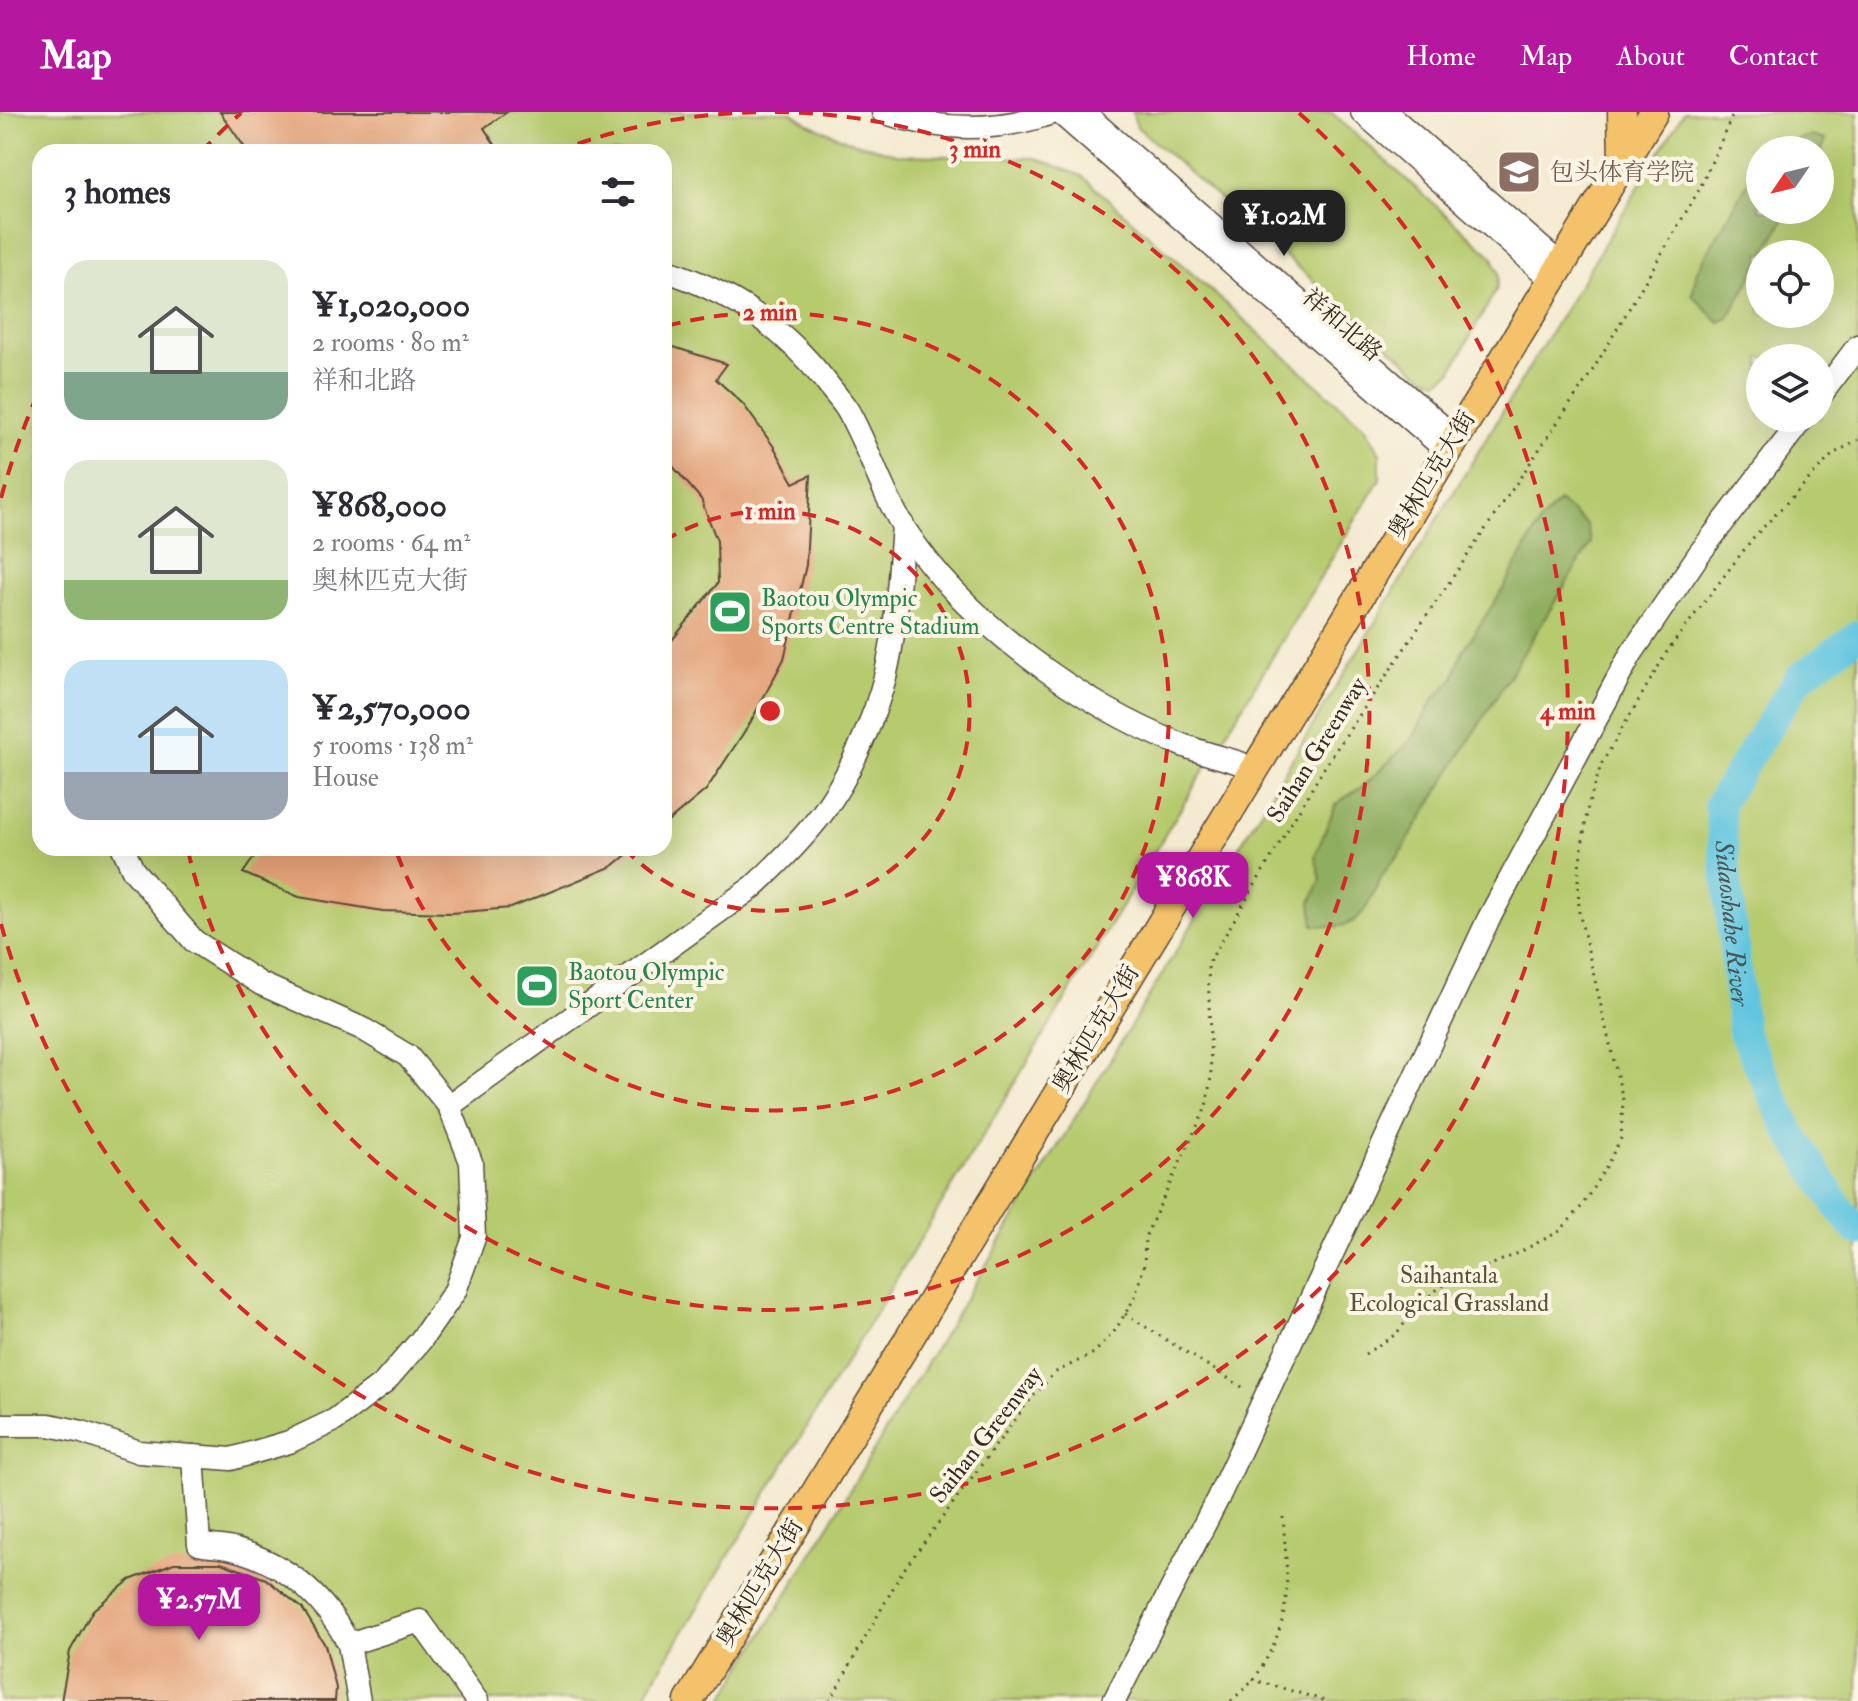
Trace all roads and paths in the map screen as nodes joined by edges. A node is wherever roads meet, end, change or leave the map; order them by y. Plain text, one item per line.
1 (883, 112) edge
2 (1057, 112) edge
3 (1083, 112) edge
4 (1362, 112) edge
5 (1386, 112) edge
6 (1734, 112) edge
7 (1635, 119) edge
8 (1550, 266) junction
9 (672, 273) edge
10 (1858, 346) edge
11 (1834, 378) edge
12 (1792, 432) edge
13 (1445, 439) junction
14 (1858, 440) edge
15 (903, 525) junction
16 (1240, 763) junction
17 (127, 856) edge
18 (449, 1106) junction
19 (1125, 1314) junction
20 (1365, 1354) dead end
21 (1265, 1401) junction
22 (0, 1425) edge
23 (193, 1456) junction
24 (1283, 1517) dead end
25 (349, 1644) junction
26 (1254, 1680) junction
27 (359, 1701) edge
28 (477, 1701) edge
29 (673, 1701) edge
30 (689, 1701) edge
31 (830, 1701) edge
32 (1114, 1701) edge
33 (1231, 1701) edge
34 (1327, 1701) edge

1 - 2 street
2 - 13 street, 祥和北路
3 - 13 street, 祥和北路
4 - 8 street
5 - 8 street
6 - 19 path, Saihan Greenway
7 - 8 main road, 奥林匹克大街
7 - 8 main road, 奥林匹克大街
8 - 13 main road, 奥林匹克大街
9 - 15 street
10 - 11 street
12 - 21 street
13 - 16 main road, 奥林匹克大街
13 - 30 main road, 奥林匹克大街
14 - 20 path
15 - 16 street
15 - 18 street
16 - 29 main road, 奥林匹克大街
17 - 18 street
18 - 23 street
19 - 21 path
19 - 31 path, Saihan Greenway
21 - 32 street
22 - 23 street
23 - 25 street
24 - 26 path
25 - 27 street
25 - 28 street
26 - 33 path
26 - 34 path

